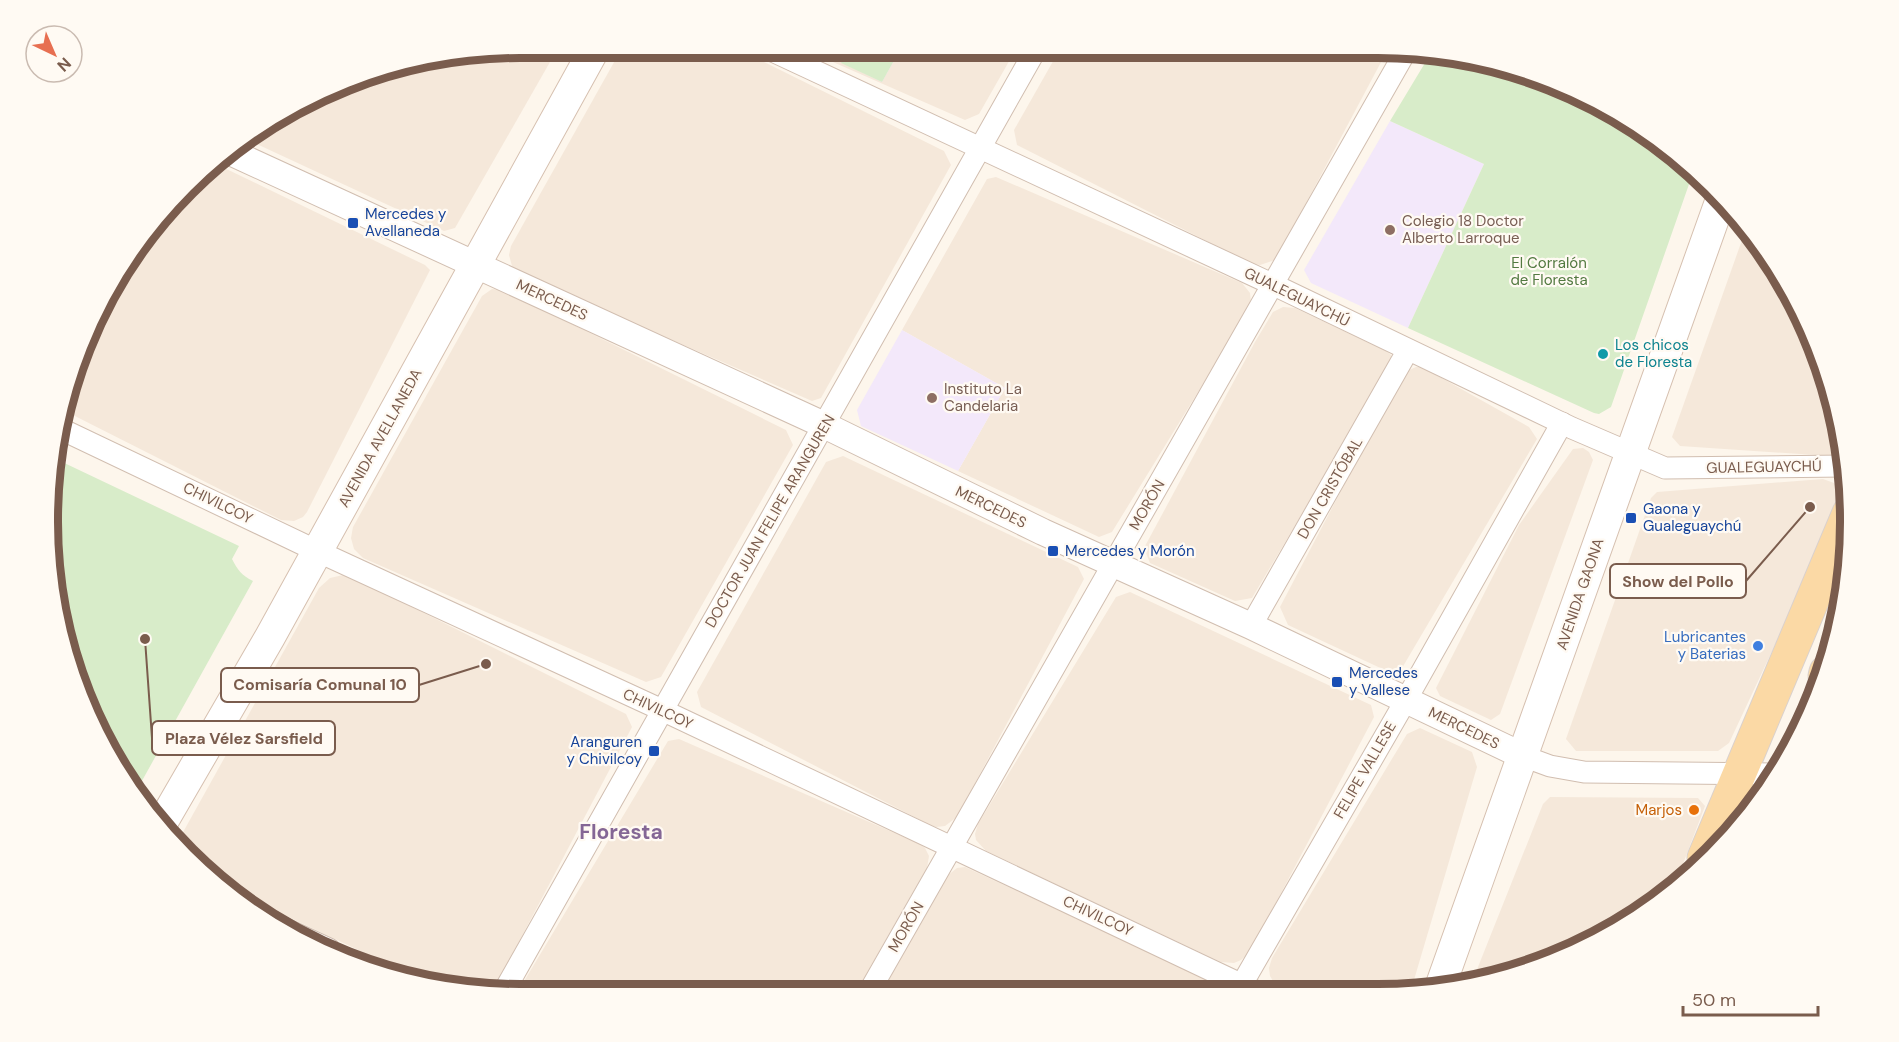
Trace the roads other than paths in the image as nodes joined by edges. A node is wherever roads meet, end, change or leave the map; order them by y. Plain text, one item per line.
1 (590, 58) edge
2 (787, 58) edge
3 (1031, 58) edge
4 (1401, 59) edge
5 (979, 148) junction
6 (237, 155) edge
7 (1718, 208) edge
8 (475, 265) junction
9 (1274, 285) junction
10 (1408, 350) junction
11 (1562, 423) junction
12 (824, 425) junction
13 (67, 432) edge
14 (1630, 454) junction
15 (1838, 466) edge
16 (1840, 535) edge
17 (317, 551) junction
18 (1113, 564) junction
19 (1251, 626) junction
20 (1406, 700) junction
21 (662, 710) junction
22 (1523, 756) junction
23 (1741, 774) junction
24 (1765, 774) edge
25 (166, 817) edge
26 (1711, 841) edge
27 (952, 848) junction
28 (1443, 979) edge
29 (508, 984) edge
30 (874, 984) edge
31 (1235, 984) edge
32 (1248, 984) edge

1 - 8 main road, AVENIDA AVELLANEDA
2 - 5 street, GUALEGUAYCHÚ
3 - 5 street, DOCTOR JUAN FELIPE ARANGUREN
4 - 9 street, MORÓN
5 - 9 street, GUALEGUAYCHÚ
5 - 12 street, DOCTOR JUAN FELIPE ARANGUREN
6 - 8 street, MERCEDES
7 - 14 main road, AVENIDA GAONA
8 - 12 street, MERCEDES
8 - 17 main road, AVENIDA AVELLANEDA
9 - 10 street, GUALEGUAYCHÚ
9 - 18 street, MORÓN
10 - 11 street, GUALEGUAYCHÚ
10 - 19 street, DON CRISTÓBAL
11 - 14 street, GUALEGUAYCHÚ
11 - 20 street, FELIPE VALLESE
12 - 18 street, MERCEDES
12 - 21 street, DOCTOR JUAN FELIPE ARANGUREN
13 - 17 street, CHIVILCOY
14 - 15 street, GUALEGUAYCHÚ
14 - 22 main road, AVENIDA GAONA
16 - 23 main road
17 - 21 street, CHIVILCOY
17 - 25 main road, AVENIDA AVELLANEDA
18 - 19 street, MERCEDES
18 - 27 street, MORÓN
19 - 20 street, MERCEDES
20 - 22 street, MERCEDES
20 - 32 street, FELIPE VALLESE
21 - 27 street, CHIVILCOY
21 - 29 street, DOCTOR JUAN FELIPE ARANGUREN
22 - 23 street, MERCEDES
22 - 28 main road, AVENIDA GAONA
23 - 24 street, MERCEDES
23 - 26 main road
27 - 30 street, MORÓN
27 - 31 street, CHIVILCOY

